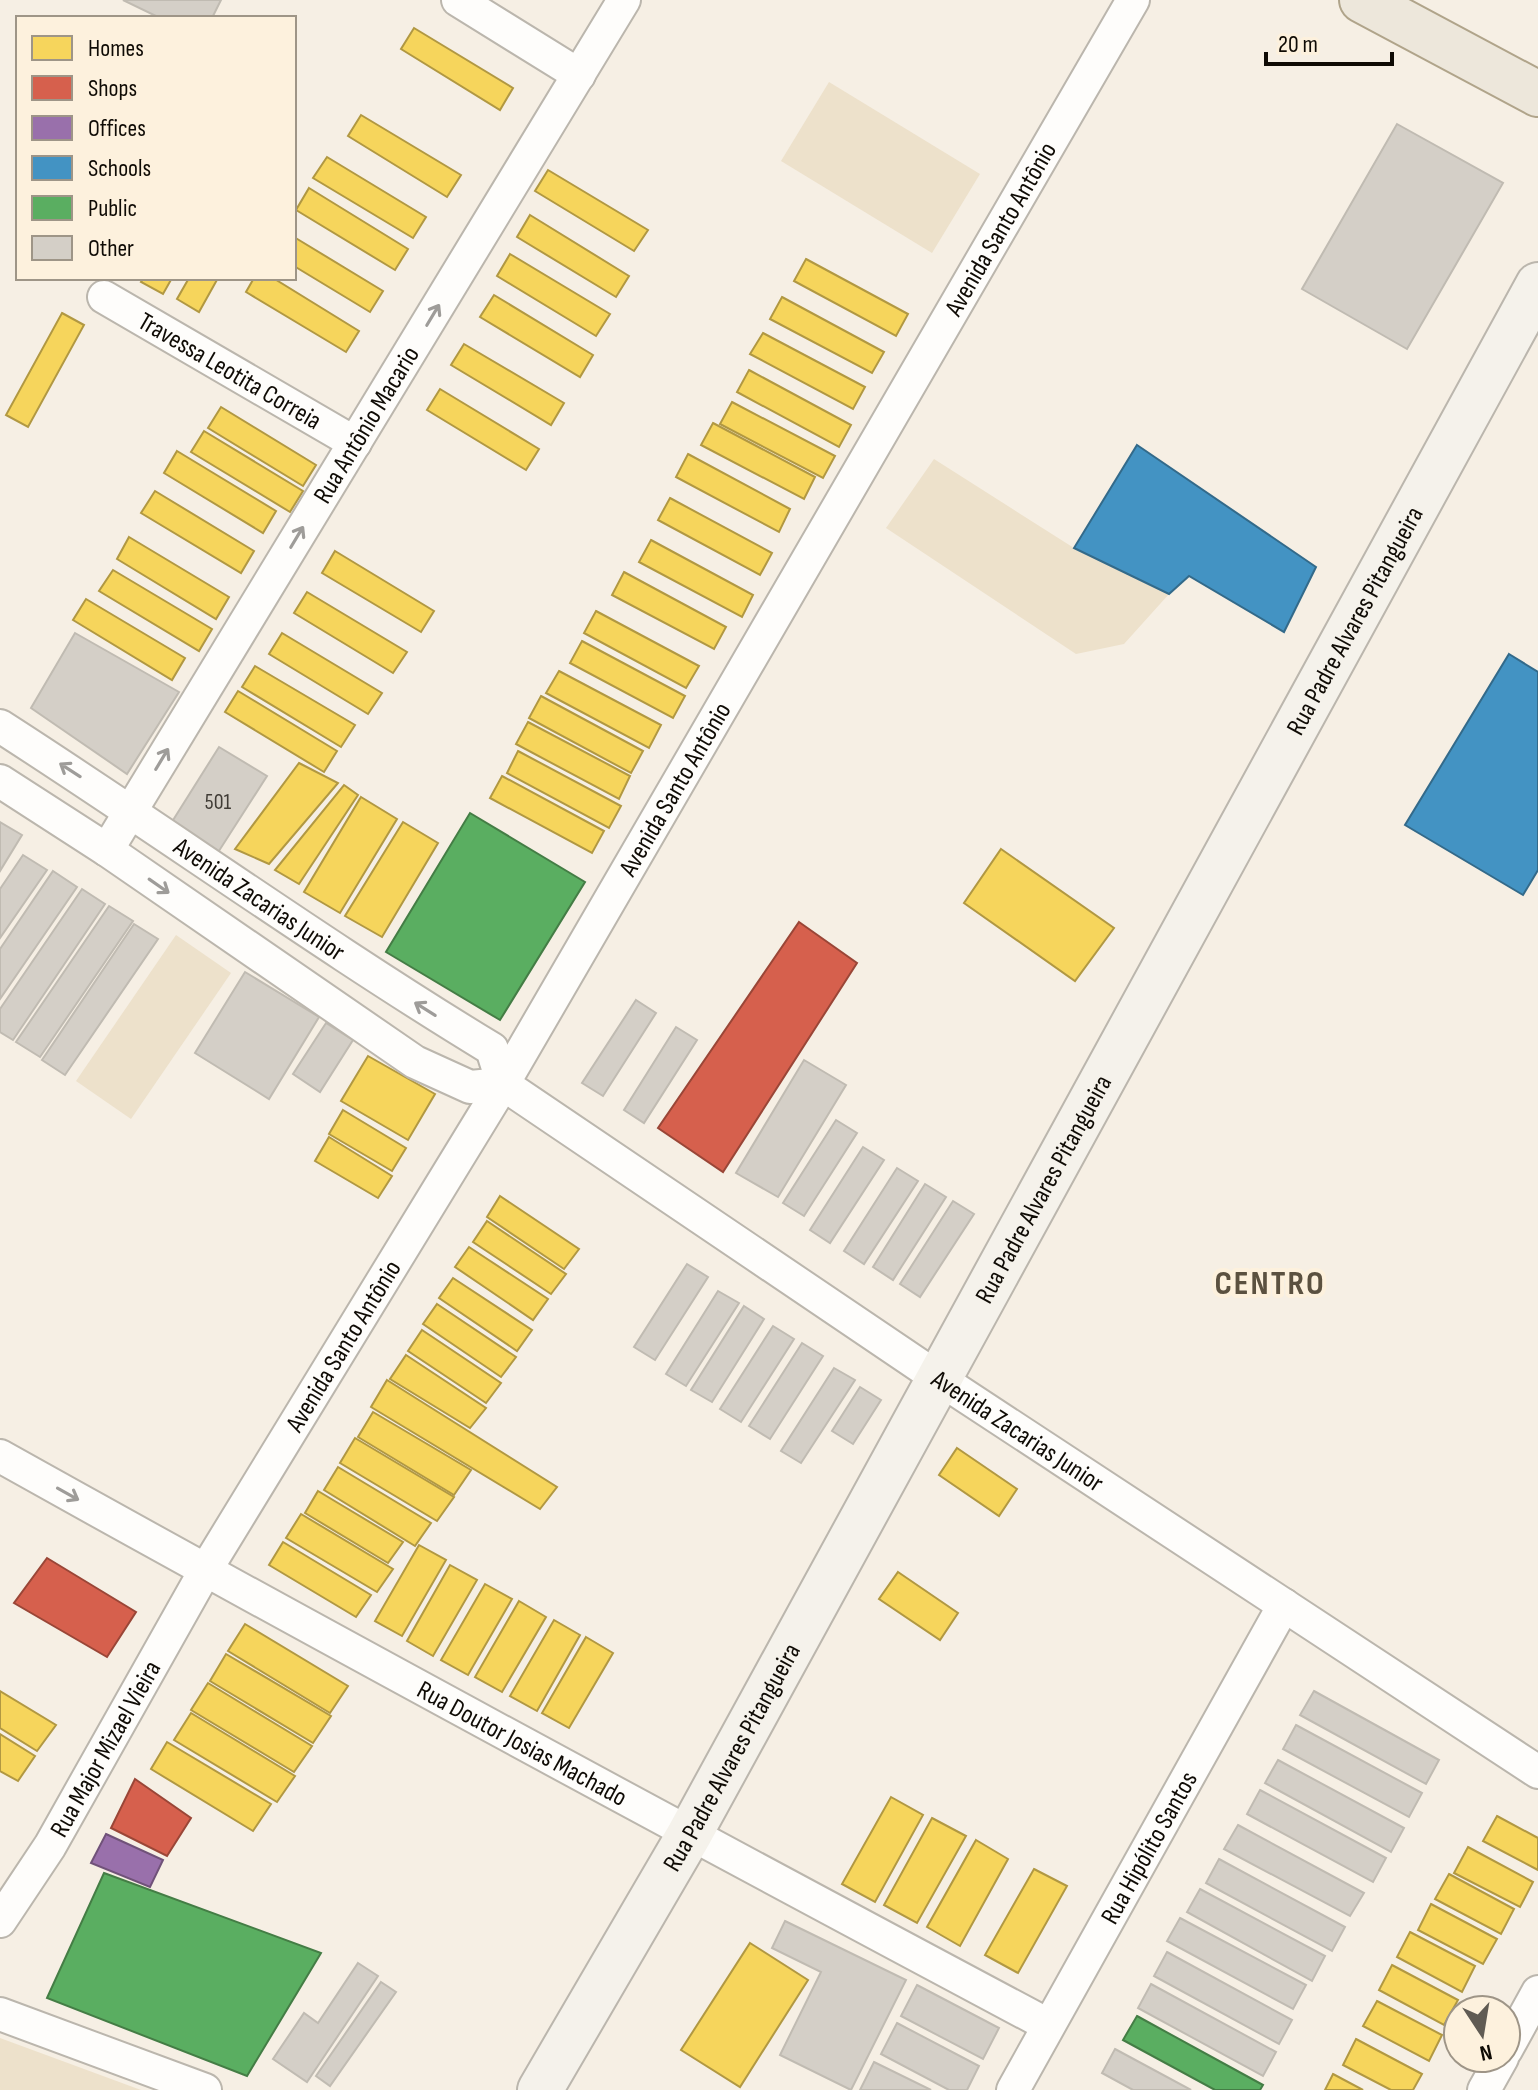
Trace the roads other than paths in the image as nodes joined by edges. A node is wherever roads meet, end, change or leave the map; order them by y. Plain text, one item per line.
1 (458, 0) edge
2 (624, 0) edge
3 (1133, 0) edge
4 (1362, 0) edge
5 (579, 75) junction
6 (1538, 94) edge
7 (1538, 285) edge
8 (104, 297) dead end
9 (355, 443) junction
10 (0, 726) edge
11 (0, 781) edge
12 (131, 810) junction
13 (107, 850) junction
14 (503, 1084) junction
15 (938, 1378) junction
16 (0, 1456) edge
17 (205, 1571) junction
18 (1284, 1605) junction
19 (1538, 1772) edge
20 (689, 1835) junction
21 (0, 1921) edge
22 (1538, 1992) edge
23 (0, 2014) edge
24 (1522, 2021) edge
25 (1048, 2025) junction
26 (205, 2090) edge
27 (540, 2090) edge
28 (1013, 2090) edge

1 - 5 street
2 - 5 street, Rua Antônio Macario
3 - 14 street, Avenida Santo Antônio
4 - 6 main road
9 -> 5 street, Rua Antônio Macario
7 - 15 street, Rua Padre Alvares Pitangueira
8 - 9 street, Travessa Leotita Correia
12 -> 9 street, Rua Antônio Macario
12 -> 10 street, Avenida Zacarias Junior
11 - 13 street, Avenida Zacarias Junior
12 - 13 street, Rua Antônio Macario
14 -> 12 street, Avenida Zacarias Junior
13 -> 14 street, Avenida Zacarias Junior
14 - 15 street, Avenida Zacarias Junior
14 - 17 street, Avenida Santo Antônio
15 - 18 street, Avenida Zacarias Junior
15 - 20 street, Rua Padre Alvares Pitangueira
16 -> 17 street, Rua Doutor Josias Machado
17 - 20 street, Rua Doutor Josias Machado
17 - 21 street, Rua Major Mizael Vieira
18 - 19 street, Avenida Zacarias Junior
18 - 25 street, Rua Hipólito Santos
20 - 25 street, Rua Doutor Josias Machado
20 - 27 street, Rua Padre Alvares Pitangueira
22 - 24 street
23 - 26 street
25 - 28 street, Rua Hipólito Santos

